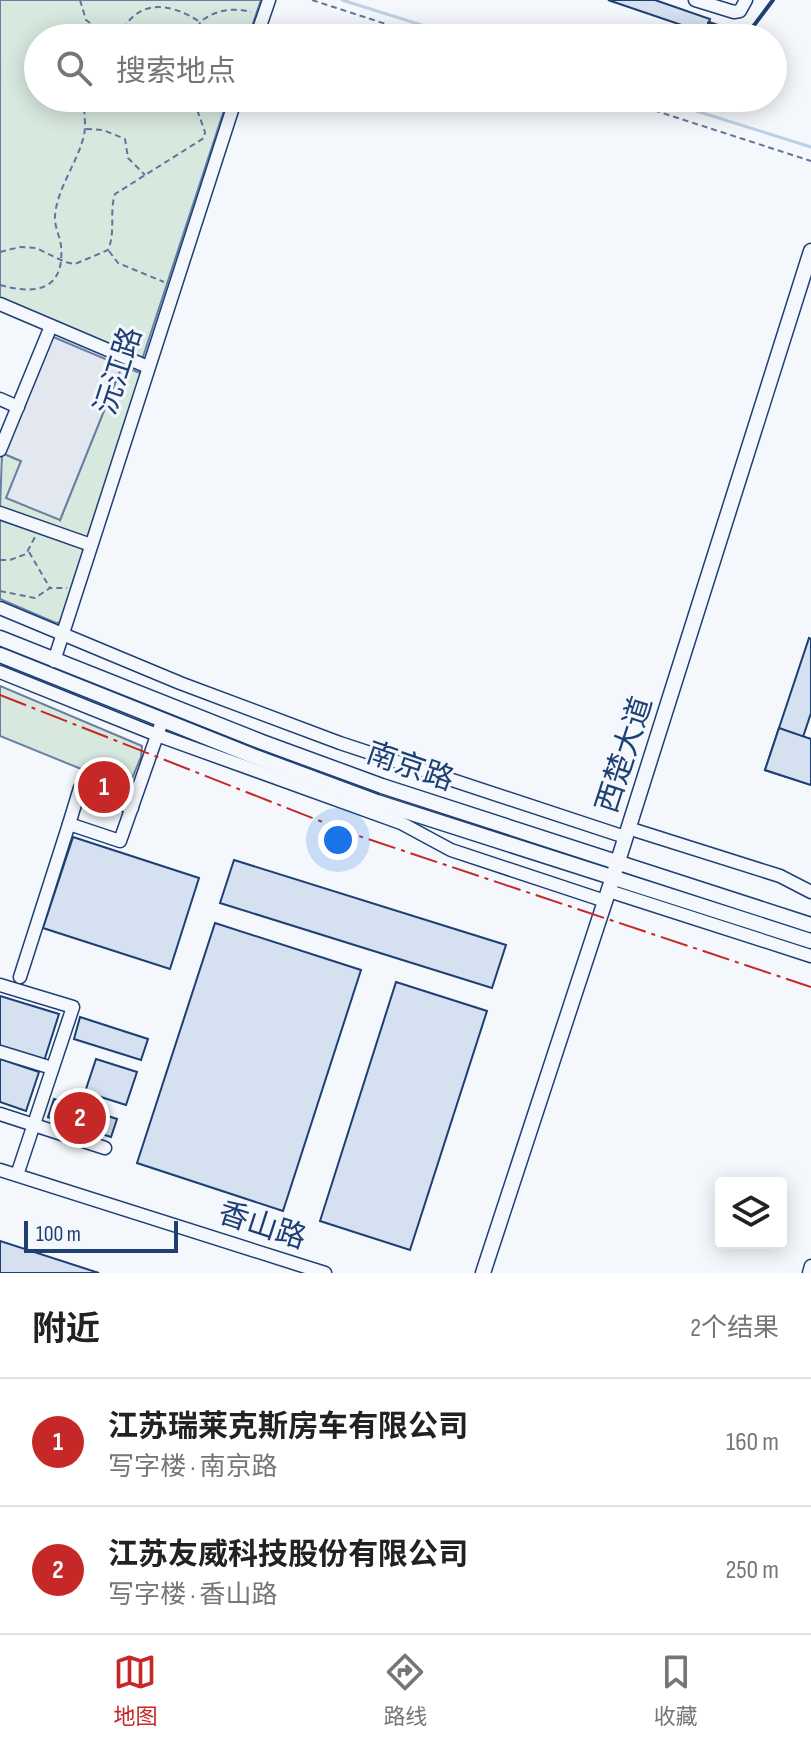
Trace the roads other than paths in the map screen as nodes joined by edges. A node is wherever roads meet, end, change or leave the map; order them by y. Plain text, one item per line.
1 (269, 0) edge
2 (695, 0) edge
3 (746, 0) edge
4 (716, 4) edge
5 (260, 24) edge
6 (231, 112) edge
7 (811, 251) edge
8 (0, 304) edge
9 (51, 326) junction
10 (148, 367) junction
11 (0, 399) edge
12 (18, 407) junction
13 (0, 450) edge
14 (0, 513) edge
15 (91, 545) junction
16 (0, 608) edge
17 (62, 635) junction
18 (0, 638) edge
19 (0, 655) edge
20 (54, 661) junction
21 (137, 666) junction
22 (0, 672) edge
23 (129, 690) junction
24 (160, 728) junction
25 (132, 808) junction
26 (69, 824) junction
27 (627, 833) junction
28 (611, 883) junction
29 (811, 892) edge
30 (811, 925) edge
31 (811, 941) edge
32 (811, 956) edge
33 (20, 977) dead end
34 (0, 985) edge
35 (0, 1052) edge
36 (52, 1068) junction
37 (0, 1114) edge
38 (34, 1125) junction
39 (105, 1148) dead end
40 (0, 1170) edge
41 (17, 1175) junction
42 (811, 1266) edge
43 (325, 1273) edge
44 (483, 1273) edge
45 (809, 1273) edge

1 - 5 street
2 - 4 street
3 - 4 street
6 - 10 street, 沅江路
7 - 27 main road, 西楚大道
8 - 9 street
9 - 10 street
9 - 12 street
10 - 15 street, 沅江路
11 - 12 street
12 - 13 street
14 - 15 street
15 - 17 street, 沅江路
16 - 17 street
17 - 20 street, 沅江路
17 - 21 street
18 - 20 main road, 南京路
19 - 24 main road, 南京路
20 - 23 main road, 南京路
21 - 23 street
21 - 27 street
22 - 24 street
23 - 28 main road, 南京路
24 - 25 street
24 - 28 main road, 南京路
24 - 28 street
25 - 26 street
25 - 26 street
26 - 33 street
27 - 28 main road, 西楚大道
27 - 29 street
28 - 30 main road, 南京路
28 - 31 main road, 南京路
28 - 32 street
28 - 44 main road, 西楚大道
34 - 36 street
35 - 36 street
36 - 38 street
37 - 38 street
38 - 39 street
38 - 41 street
40 - 41 street, 香山路
41 - 43 street, 香山路
42 - 45 street

